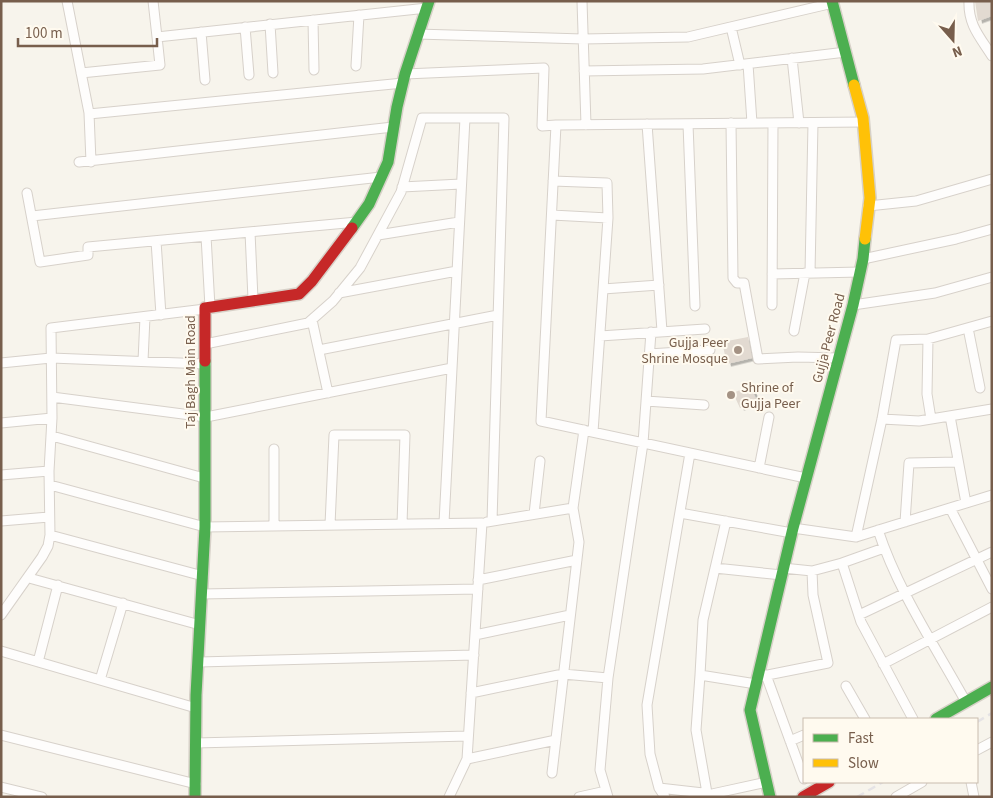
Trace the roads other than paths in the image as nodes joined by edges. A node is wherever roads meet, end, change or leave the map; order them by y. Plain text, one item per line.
1 (67, 1) edge
2 (153, 1) edge
3 (582, 1) edge
4 (969, 1) edge
5 (832, 2) edge
6 (428, 4) edge
7 (359, 15) junction
8 (313, 20) junction
9 (270, 24) junction
10 (245, 27) junction
11 (731, 27) junction
12 (201, 32) junction
13 (417, 34) junction
14 (157, 36) junction
15 (583, 39) junction
16 (846, 52) junction
17 (992, 56) edge
18 (792, 58) junction
19 (744, 64) junction
20 (356, 66) dead end
21 (314, 70) dead end
22 (584, 71) junction
23 (81, 73) junction
24 (273, 73) dead end
25 (249, 75) dead end
26 (404, 78) junction
27 (205, 80) dead end
28 (89, 114) junction
29 (464, 118) junction
30 (864, 122) junction
31 (752, 123) junction
32 (773, 123) junction
33 (799, 123) junction
34 (813, 123) junction
35 (647, 124) junction
36 (688, 124) junction
37 (731, 124) junction
38 (556, 125) junction
39 (586, 125) junction
40 (393, 127) junction
41 (79, 162) dead end
42 (91, 162) junction
43 (381, 177) junction
44 (992, 179) edge
45 (553, 181) junction
46 (461, 184) junction
47 (402, 187) junction
48 (26, 193) dead end
49 (868, 206) junction
50 (552, 215) junction
51 (32, 216) junction
52 (608, 218) junction
53 (357, 222) junction
54 (459, 222) junction
55 (992, 229) edge
56 (250, 232) junction
57 (378, 235) junction
58 (206, 236) junction
59 (156, 240) junction
60 (863, 259) junction
61 (457, 271) junction
62 (860, 272) junction
63 (808, 273) junction
64 (772, 274) junction
65 (992, 277) edge
66 (659, 285) junction
67 (603, 289) junction
68 (339, 293) junction
69 (254, 300) junction
70 (772, 305) dead end
71 (853, 305) junction
72 (695, 306) dead end
73 (208, 308) junction
74 (161, 314) junction
75 (498, 315) junction
76 (145, 317) junction
77 (312, 320) junction
78 (992, 321) edge
79 (454, 324) junction
80 (705, 328) dead end
81 (968, 328) junction
82 (662, 331) junction
83 (794, 331) dead end
84 (651, 332) junction
85 (600, 336) junction
86 (928, 340) junction
87 (205, 344) junction
88 (319, 350) junction
89 (710, 350) dead end
90 (649, 354) junction
91 (51, 358) junction
92 (839, 358) junction
93 (143, 361) junction
94 (1, 363) edge
95 (206, 364) junction
96 (452, 368) junction
97 (980, 388) dead end
98 (328, 393) junction
99 (52, 397) junction
100 (646, 401) junction
101 (704, 405) dead end
102 (992, 409) edge
103 (950, 416) junction
104 (206, 417) junction
105 (768, 417) dead end
106 (52, 418) junction
107 (882, 419) junction
108 (931, 419) junction
109 (1, 423) edge
110 (588, 431) junction
111 (52, 436) junction
112 (643, 443) junction
113 (274, 449) dead end
114 (690, 453) junction
115 (540, 461) dead end
116 (958, 462) junction
117 (759, 468) junction
118 (49, 472) junction
119 (1, 475) edge
120 (204, 478) junction
121 (806, 478) junction
122 (50, 485) junction
123 (992, 496) edge
124 (966, 503) junction
125 (573, 508) junction
126 (950, 508) junction
127 (680, 513) junction
128 (534, 514) junction
129 (49, 517) junction
130 (1, 521) edge
131 (492, 521) junction
132 (726, 521) junction
133 (905, 522) junction
134 (444, 523) junction
135 (482, 523) junction
136 (402, 524) junction
137 (274, 525) junction
138 (330, 525) junction
139 (205, 527) junction
140 (792, 530) junction
141 (878, 530) junction
142 (50, 535) junction
143 (856, 537) junction
144 (884, 548) junction
145 (992, 552) edge
146 (577, 560) junction
147 (977, 560) junction
148 (842, 563) junction
149 (715, 568) junction
150 (783, 572) junction
151 (812, 572) junction
152 (203, 576) junction
153 (29, 578) junction
154 (478, 584) junction
155 (58, 585) junction
156 (992, 589) edge
157 (201, 594) junction
158 (905, 594) junction
159 (123, 604) junction
160 (992, 607) edge
161 (1, 615) edge
162 (570, 615) junction
163 (859, 615) junction
164 (200, 625) junction
165 (475, 635) junction
166 (931, 639) junction
167 (1, 651) edge
168 (474, 656) junction
169 (38, 662) junction
170 (199, 662) junction
171 (883, 664) junction
172 (564, 674) junction
173 (700, 675) junction
174 (608, 678) junction
175 (760, 679) junction
176 (100, 680) junction
177 (846, 686) dead end
178 (992, 687) edge
179 (471, 694) junction
180 (966, 702) junction
181 (196, 708) junction
182 (864, 718) edge
183 (913, 718) edge
184 (938, 718) edge
185 (1, 735) edge
186 (803, 735) edge
187 (468, 736) junction
188 (556, 740) junction
189 (790, 741) junction
190 (196, 742) junction
191 (992, 742) edge
192 (978, 749) edge
193 (467, 759) junction
194 (552, 773) dead end
195 (767, 782) junction
196 (803, 782) edge
197 (825, 783) edge
198 (920, 783) edge
199 (971, 783) edge
200 (196, 784) junction
201 (1, 787) edge
202 (659, 788) junction
203 (805, 788) edge
204 (607, 794) edge
205 (707, 794) junction
206 (42, 797) edge
207 (195, 797) edge
208 (449, 797) edge
209 (579, 797) edge
210 (665, 797) edge
211 (770, 797) edge
212 (896, 797) edge
213 (974, 797) edge

1 - 23 street
2 - 14 street
3 - 15 street
4 - 17 street
5 - 11 street
5 - 16 street, Gujja Peer Road
6 - 7 street
6 - 13 street, Taj Bagh Main Road
7 - 8 street
7 - 20 street
8 - 9 street
8 - 21 street
9 - 10 street
9 - 24 street
10 - 12 street
10 - 25 street
11 - 15 street
11 - 19 street
12 - 14 street
12 - 27 street
13 - 15 street
13 - 26 street, Taj Bagh Main Road
14 - 23 street
15 - 22 street
16 - 18 street
16 - 30 street, Gujja Peer Road
18 - 19 street
18 - 33 street
19 - 22 street
19 - 31 street
22 - 39 street
23 - 28 street
26 - 28 street
26 - 38 street
26 - 40 street, Taj Bagh Main Road
28 - 42 street
29 - 46 street
29 - 47 street
29 - 75 street
30 - 34 street
30 - 49 street, Gujja Peer Road
31 - 32 street
31 - 37 street
32 - 33 street
32 - 64 street
33 - 34 street
34 - 63 street
35 - 36 street
35 - 39 street
35 - 66 street
36 - 37 street
36 - 72 street
37 - 92 street
38 - 39 street
38 - 45 street
40 - 42 street
40 - 43 street, Taj Bagh Main Road
41 - 42 street
43 - 51 street
43 - 53 street, Taj Bagh Main Road
44 - 49 street
45 - 50 street
45 - 52 street
46 - 47 street
46 - 54 street
47 - 57 street
48 - 51 street
49 - 60 street, Gujja Peer Road
50 - 52 street
50 - 110 street
51 - 59 street
52 - 67 street
53 - 56 street
53 - 69 street, Taj Bagh Main Road
54 - 57 street
54 - 61 street
55 - 60 street
56 - 58 street
56 - 69 street
57 - 68 street
58 - 59 street
58 - 73 street
59 - 74 street
60 - 62 street, Gujja Peer Road
61 - 68 street
61 - 79 street
62 - 63 street
62 - 71 street, Gujja Peer Road
63 - 64 street
63 - 83 street
64 - 70 street
65 - 71 street
66 - 67 street
66 - 82 street
67 - 85 street
68 - 77 street
69 - 73 street, Taj Bagh Main Road
71 - 92 street, Gujja Peer Road
73 - 74 street
73 - 87 street, Taj Bagh Main Road
74 - 76 street
75 - 79 street
75 - 131 street
76 - 91 street
76 - 93 street
77 - 87 street
77 - 88 street
78 - 81 street
79 - 88 street
79 - 96 street
80 - 82 street
81 - 86 street
81 - 97 street
82 - 84 street
84 - 85 street
84 - 90 street
85 - 110 street
86 - 107 street
86 - 108 street
87 - 95 street, Taj Bagh Main Road
88 - 98 street
89 - 90 street
90 - 100 street
91 - 93 street
91 - 94 street
91 - 99 street
92 - 121 street, Gujja Peer Road
93 - 95 street
95 - 104 street, Taj Bagh Main Road
96 - 98 street
96 - 134 street
98 - 104 street
99 - 104 street
99 - 106 street
100 - 101 street
100 - 112 street
102 - 103 street
103 - 108 street
103 - 116 street
104 - 120 street, Taj Bagh Main Road
105 - 117 street
106 - 109 street
106 - 111 street
107 - 108 street
107 - 143 street
110 - 112 street
110 - 125 street
111 - 118 street
111 - 120 street
112 - 114 street
112 - 174 street
113 - 137 street
114 - 117 street
114 - 127 street
115 - 128 street
116 - 124 street
116 - 133 street
117 - 121 street
118 - 119 street
118 - 122 street
120 - 139 street, Taj Bagh Main Road
121 - 140 street, Gujja Peer Road
122 - 129 street
122 - 139 street
123 - 124 street
124 - 126 street
125 - 128 street
125 - 146 street
126 - 133 street
126 - 147 street
127 - 132 street
127 - 202 street
128 - 131 street
129 - 130 street
129 - 142 street
131 - 135 street
132 - 140 street
132 - 149 street
133 - 141 street
134 - 135 street
134 - 136 street
135 - 154 street
136 - 138 street
136 - 138 street
137 - 138 street
137 - 139 street
139 - 152 street, Taj Bagh Main Road
140 - 143 street
140 - 150 street, Gujja Peer Road
141 - 143 street
141 - 144 street
142 - 152 street
142 - 153 street
144 - 148 street
144 - 158 street
145 - 147 street
146 - 154 street
146 - 162 street
147 - 156 street
147 - 158 street
148 - 151 street
148 - 163 street
149 - 150 street
149 - 173 street
150 - 151 street
150 - 175 street, Gujja Peer Road
151 - 175 street
152 - 157 street, Taj Bagh Main Road
153 - 155 street
153 - 161 street
154 - 157 street
154 - 165 street
155 - 159 street
155 - 169 street
157 - 164 street, Taj Bagh Main Road
158 - 163 street
158 - 166 street
159 - 164 street
159 - 176 street
160 - 166 street
162 - 165 street
162 - 172 street
163 - 171 street
164 - 170 street, Taj Bagh Main Road
165 - 168 street
166 - 171 street
166 - 180 street
167 - 169 street
168 - 170 street
168 - 179 street
169 - 176 street
170 - 181 street, Taj Bagh Main Road
171 - 183 street
172 - 174 street
172 - 179 street
172 - 188 street
173 - 175 street
173 - 205 street
174 - 204 street
175 - 189 street
175 - 195 street, Gujja Peer Road
176 - 181 street
177 - 182 street
178 - 180 street
179 - 187 street
180 - 184 street
181 - 190 street, Taj Bagh Main Road
185 - 200 street
186 - 189 street
187 - 190 street
187 - 193 street
188 - 193 street
188 - 194 street
189 - 196 street
190 - 200 street, Taj Bagh Main Road
191 - 192 street
193 - 208 street
195 - 205 street
195 - 211 street, Gujja Peer Road
197 - 203 street
198 - 212 street
199 - 213 street
200 - 207 street, Taj Bagh Main Road
201 - 206 street
202 - 205 street
202 - 210 street
204 - 209 street

